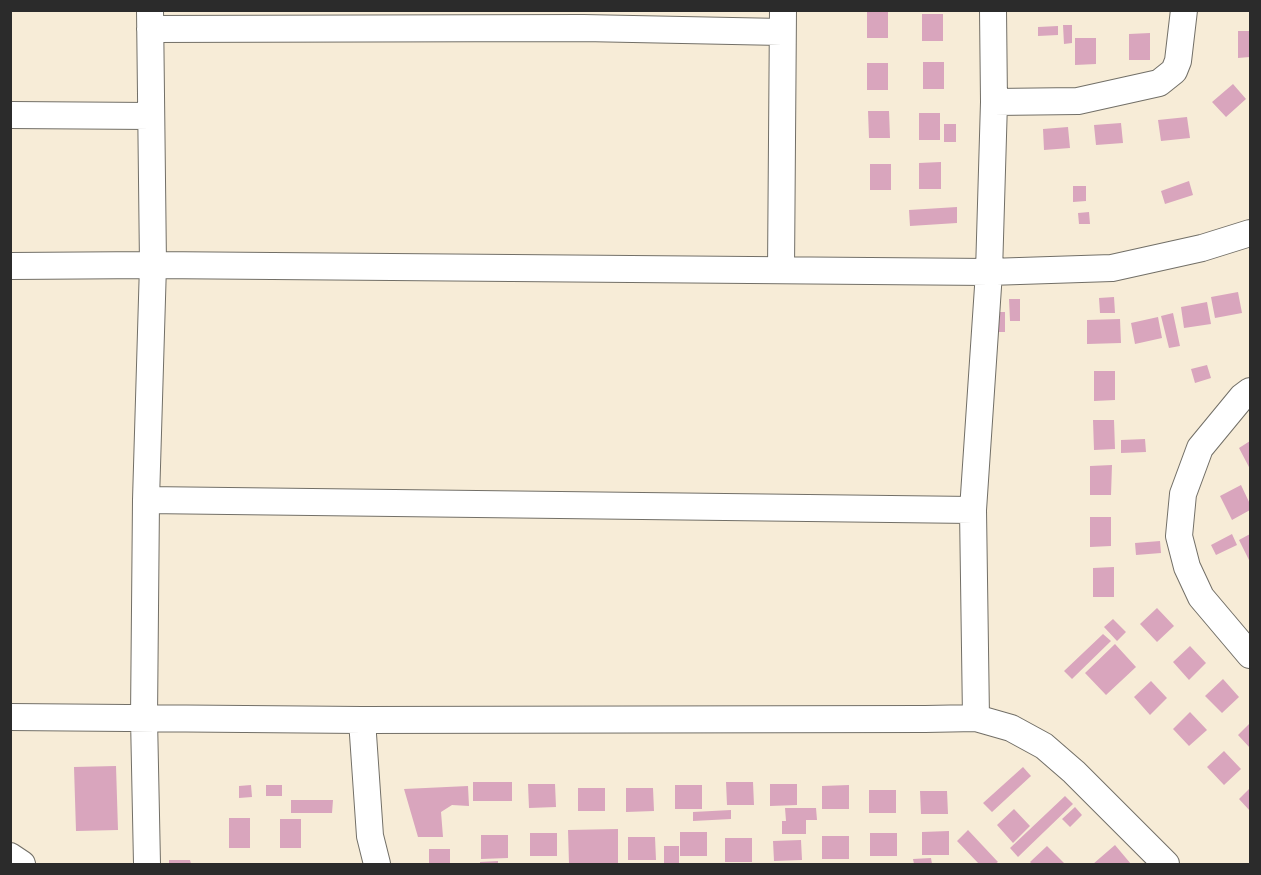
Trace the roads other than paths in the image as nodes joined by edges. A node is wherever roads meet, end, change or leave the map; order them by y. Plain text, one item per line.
1 (993, 10) edge
2 (1184, 10) edge
3 (379, 19) edge
4 (583, 19) edge
5 (150, 20) edge
6 (782, 21) edge
7 (994, 102) junction
8 (10, 115) edge
9 (151, 116) junction
10 (1251, 233) edge
11 (153, 265) junction
12 (10, 266) edge
13 (781, 270) junction
14 (989, 272) junction
15 (1251, 391) edge
16 (146, 500) junction
17 (973, 510) junction
18 (1251, 655) edge
19 (10, 717) edge
20 (144, 718) junction
21 (976, 718) junction
22 (362, 720) junction
23 (10, 856) edge
24 (22, 864) edge
25 (147, 864) edge
26 (377, 864) edge
27 (1166, 864) edge

1 - 7 street
2 - 7 street
3 - 4 street
3 - 5 street
4 - 6 street
5 - 9 street
6 - 13 street
7 - 14 street
8 - 9 street
9 - 11 street
10 - 14 street
11 - 12 street
11 - 13 street
11 - 16 street
13 - 14 street
14 - 17 street
15 - 18 street
16 - 17 street
16 - 20 street
17 - 21 street
19 - 20 street
20 - 22 street
20 - 25 street
21 - 22 street
21 - 27 street
22 - 26 street
23 - 24 street

